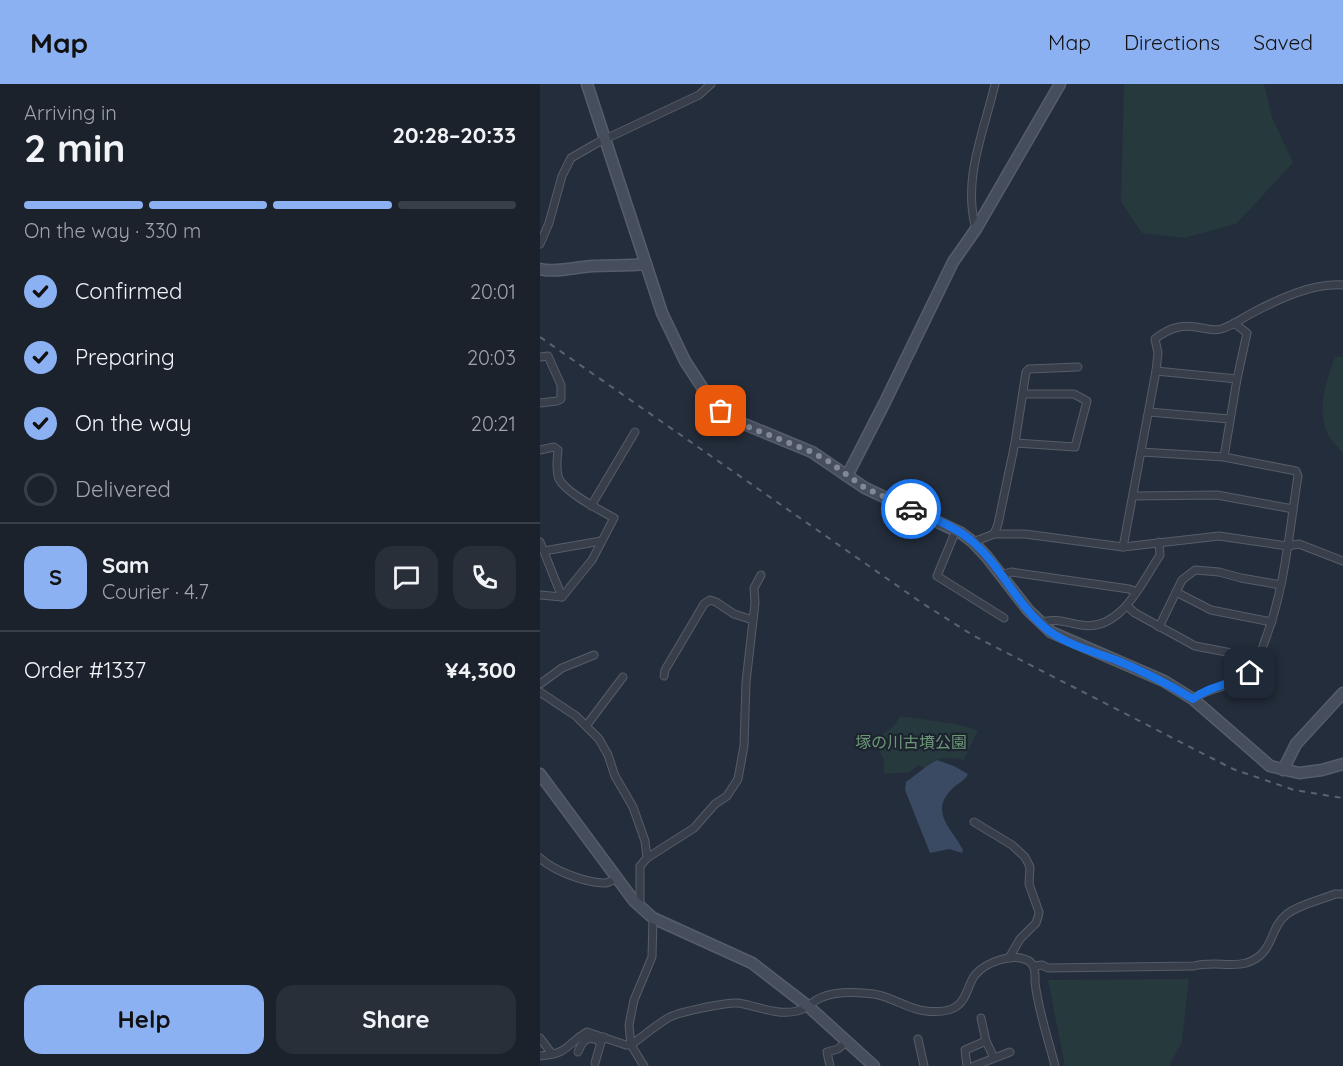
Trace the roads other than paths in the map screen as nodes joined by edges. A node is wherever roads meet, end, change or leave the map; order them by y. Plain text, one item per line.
1 (587, 84) edge
2 (711, 84) edge
3 (995, 84) edge
4 (1060, 84) edge
5 (605, 140) junction
6 (976, 229) junction
7 (540, 244) edge
8 (646, 264) junction
9 (540, 269) edge
10 (1343, 285) edge
11 (1234, 323) junction
12 (540, 357) edge
13 (1078, 367) dead end
14 (1156, 371) junction
15 (1237, 379) junction
16 (1023, 394) junction
17 (540, 403) edge
18 (1149, 412) junction
19 (1230, 419) junction
20 (635, 432) dead end
21 (1015, 443) junction
22 (540, 450) edge
23 (1141, 452) junction
24 (1224, 458) junction
25 (847, 476) junction
26 (1133, 496) junction
27 (591, 506) junction
28 (1293, 509) junction
29 (957, 530) junction
30 (994, 534) junction
31 (601, 541) junction
32 (540, 542) edge
33 (973, 542) junction
34 (1159, 542) junction
35 (1287, 546) junction
36 (1123, 547) junction
37 (544, 551) junction
38 (1343, 561) edge
39 (761, 575) dead end
40 (1000, 575) junction
41 (1281, 585) junction
42 (1136, 592) junction
43 (1176, 592) junction
44 (540, 595) edge
45 (562, 597) junction
46 (1127, 606) junction
47 (1004, 618) dead end
48 (753, 620) junction
49 (1272, 622) junction
50 (1040, 623) junction
51 (1159, 627) junction
52 (594, 655) dead end
53 (1258, 658) junction
54 (664, 676) dead end
55 (623, 677) dead end
56 (540, 684) edge
57 (540, 692) edge
58 (1343, 693) edge
59 (1193, 699) junction
60 (586, 726) junction
61 (1343, 764) edge
62 (1283, 770) junction
63 (540, 774) edge
64 (974, 822) dead end
65 (540, 858) edge
66 (647, 858) junction
67 (617, 878) junction
68 (1343, 894) edge
69 (640, 908) junction
70 (653, 918) junction
71 (1009, 958) junction
72 (1034, 966) junction
73 (809, 1007) junction
74 (981, 1018) dead end
75 (540, 1038) edge
76 (918, 1039) dead end
77 (602, 1040) junction
78 (847, 1041) junction
79 (986, 1041) junction
80 (631, 1045) junction
81 (578, 1052) dead end
82 (1010, 1052) dead end
83 (552, 1054) junction
84 (540, 1056) edge
85 (994, 1058) junction
86 (595, 1063) dead end
87 (644, 1066) edge
88 (830, 1066) edge
89 (874, 1066) edge
90 (924, 1066) edge
91 (967, 1066) edge
92 (974, 1066) edge
93 (1055, 1066) edge

1 - 5 street
2 - 5 street
3 - 6 street
4 - 6 street
5 - 7 street
5 - 8 street
6 - 25 street
8 - 9 street
8 - 25 street
10 - 11 street
11 - 14 street
11 - 15 street
12 - 17 street
13 - 16 street
14 - 15 street
14 - 18 street
15 - 19 street
16 - 21 street
16 - 21 street
18 - 19 street
18 - 23 street
19 - 24 street
20 - 27 street
21 - 30 street
22 - 27 street
23 - 24 street
23 - 26 street
24 - 28 street
25 - 29 street
26 - 28 street
26 - 36 street
27 - 31 street
28 - 35 street
29 - 33 street
29 - 47 street
30 - 33 street
30 - 36 street
31 - 37 street
31 - 45 street
32 - 37 street
33 - 40 street
34 - 35 street
34 - 36 street
34 - 42 street
35 - 38 street
35 - 41 street
37 - 45 street
39 - 48 street
40 - 42 street
40 - 50 street
41 - 43 street
41 - 49 street
42 - 46 street
43 - 49 street
43 - 51 street
44 - 45 street
46 - 50 street
46 - 51 street
48 - 54 street
48 - 66 street
49 - 53 street
50 - 59 street
51 - 53 street
52 - 56 street
53 - 59 street
55 - 60 street
57 - 60 street
58 - 62 street
59 - 62 street
60 - 66 street
61 - 62 street
63 - 67 street
64 - 71 street
65 - 67 street
66 - 69 street
67 - 69 street
68 - 72 street
69 - 70 street
70 - 73 street
70 - 80 street
71 - 72 street
71 - 73 street
72 - 93 street
73 - 78 street
73 - 80 street
74 - 79 street
75 - 83 street
76 - 90 street
77 - 80 street
77 - 81 street
77 - 83 street
77 - 86 street
78 - 88 street
78 - 89 street
79 - 85 street
79 - 91 street
80 - 87 street
82 - 85 street
83 - 84 street
85 - 92 street

